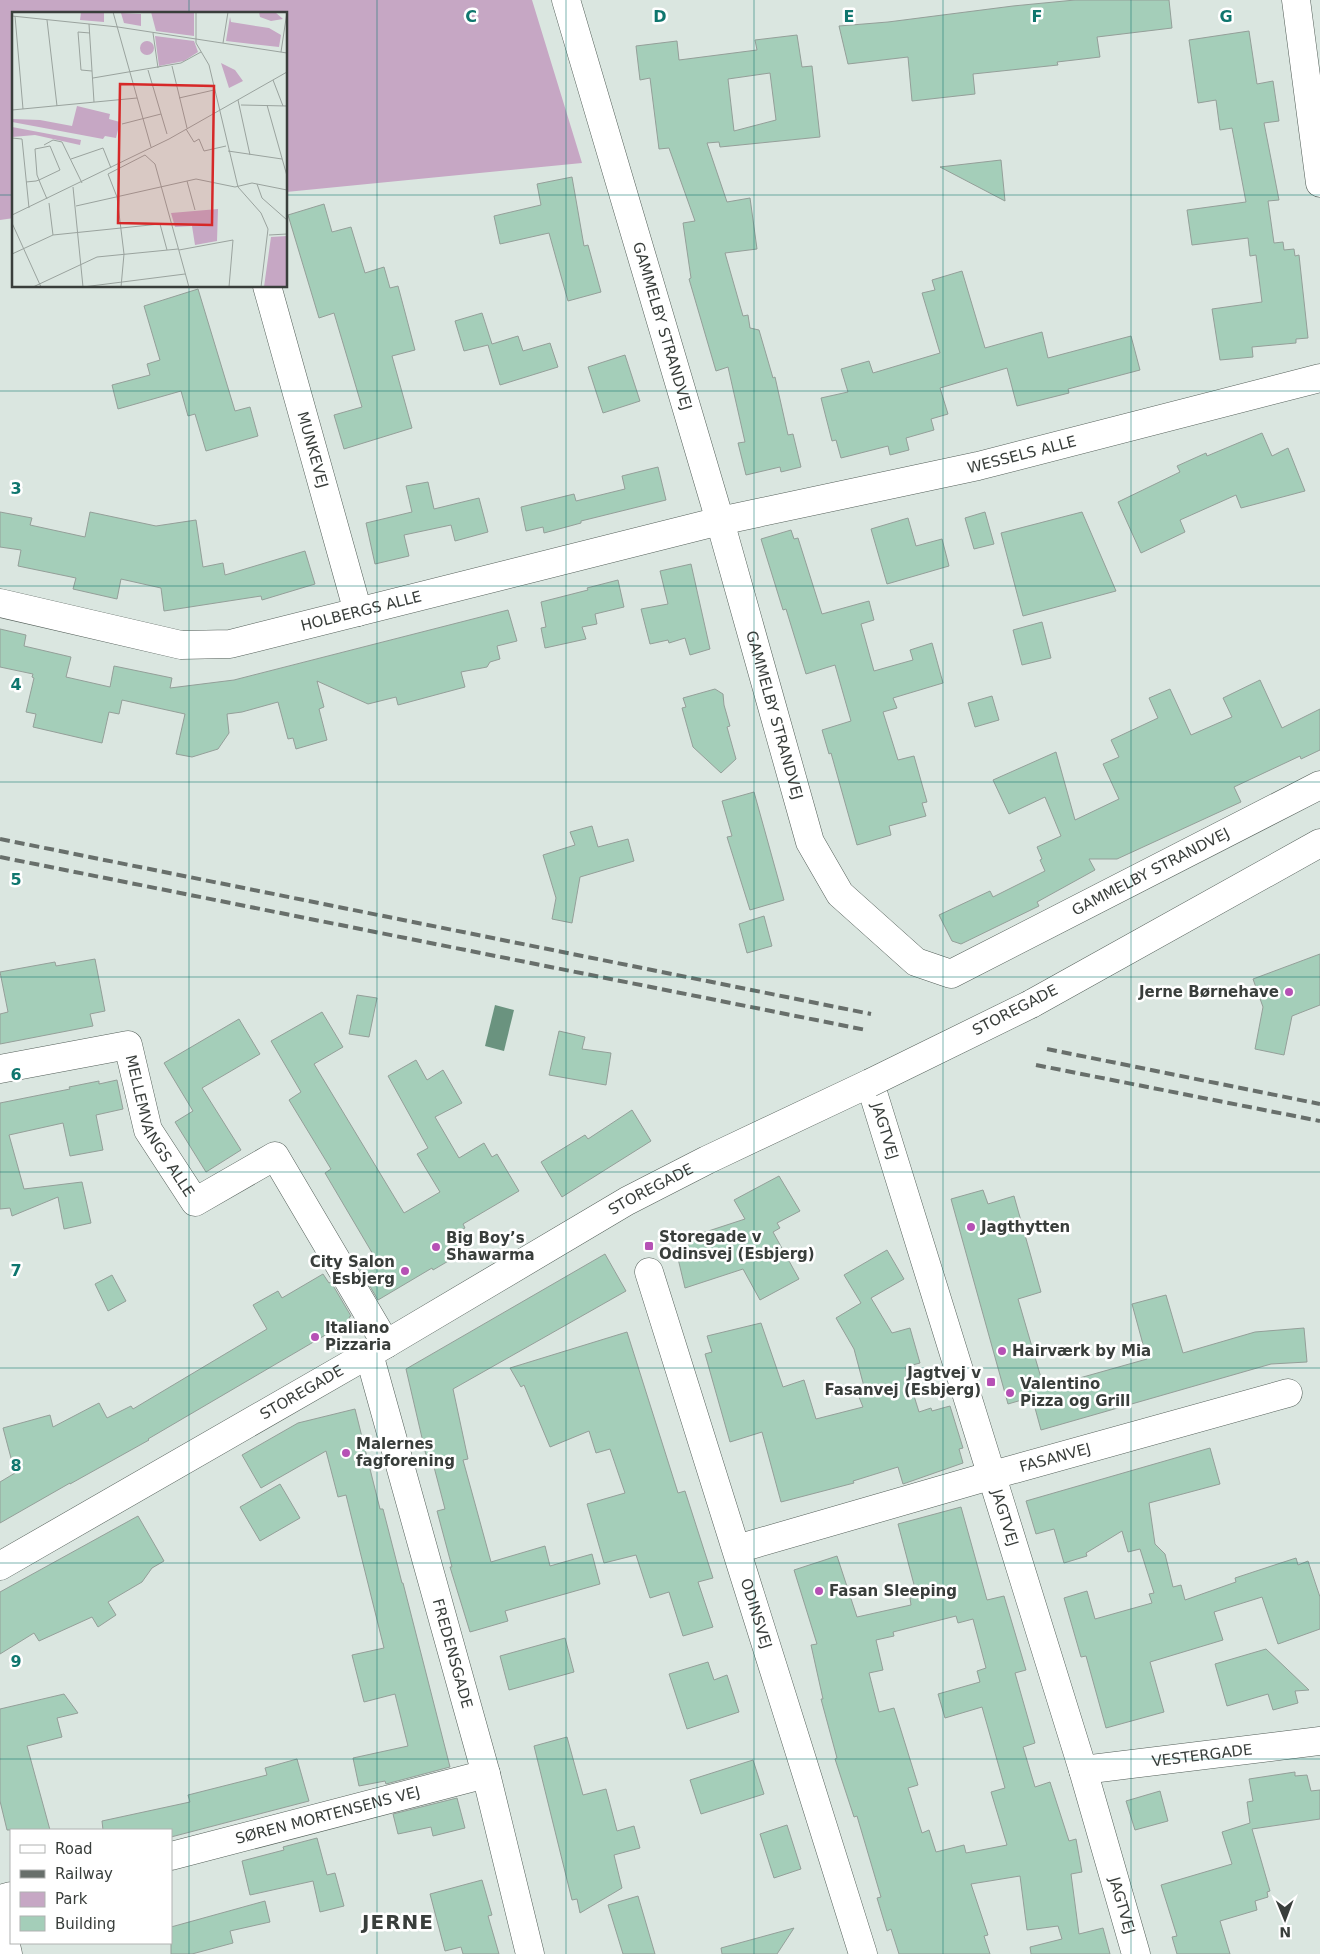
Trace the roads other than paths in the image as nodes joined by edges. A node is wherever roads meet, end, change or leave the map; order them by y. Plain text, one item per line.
1 (566, 0) edge
2 (1296, 0) edge
3 (1320, 183) edge
4 (268, 288) edge
5 (1320, 378) edge
6 (720, 520) junction
7 (0, 603) edge
8 (358, 612) junction
9 (1320, 786) edge
10 (1320, 843) edge
11 (0, 1069) edge
12 (870, 1083) junction
13 (649, 1272) dead end
14 (378, 1349) junction
15 (1288, 1393) dead end
16 (993, 1475) junction
17 (737, 1549) junction
18 (0, 1566) edge
19 (1320, 1741) edge
20 (1083, 1770) junction
21 (486, 1774) junction
22 (172, 1856) edge
23 (0, 1919) edge
24 (8, 1954) edge
25 (530, 1954) edge
26 (864, 1954) edge
27 (1136, 1954) edge

1 - 6 street, GAMMELBY STRANDVEJ
2 - 3 street
4 - 8 street, MUNKEVEJ
5 - 6 street, WESSELS ALLE
6 - 8 street, HOLBERGS ALLE
6 - 9 street, GAMMELBY STRANDVEJ
7 - 8 street, HOLBERGS ALLE
10 - 12 street, STOREGADE, bridge
11 - 14 street, MELLEMVANGS ALLE
12 - 14 street, STOREGADE
12 - 16 street, JAGTVEJ
13 - 17 street, ODINSVEJ
14 - 18 street, STOREGADE
14 - 21 street, FREDENSGADE
15 - 16 street, FASANVEJ
16 - 17 street, FASANVEJ
16 - 20 street, JAGTVEJ
17 - 26 street, ODINSVEJ
19 - 20 street, VESTERGADE
20 - 27 street, JAGTVEJ
21 - 22 street, SØREN MORTENSENS VEJ
21 - 25 street, FREDENSGADE
23 - 24 street

